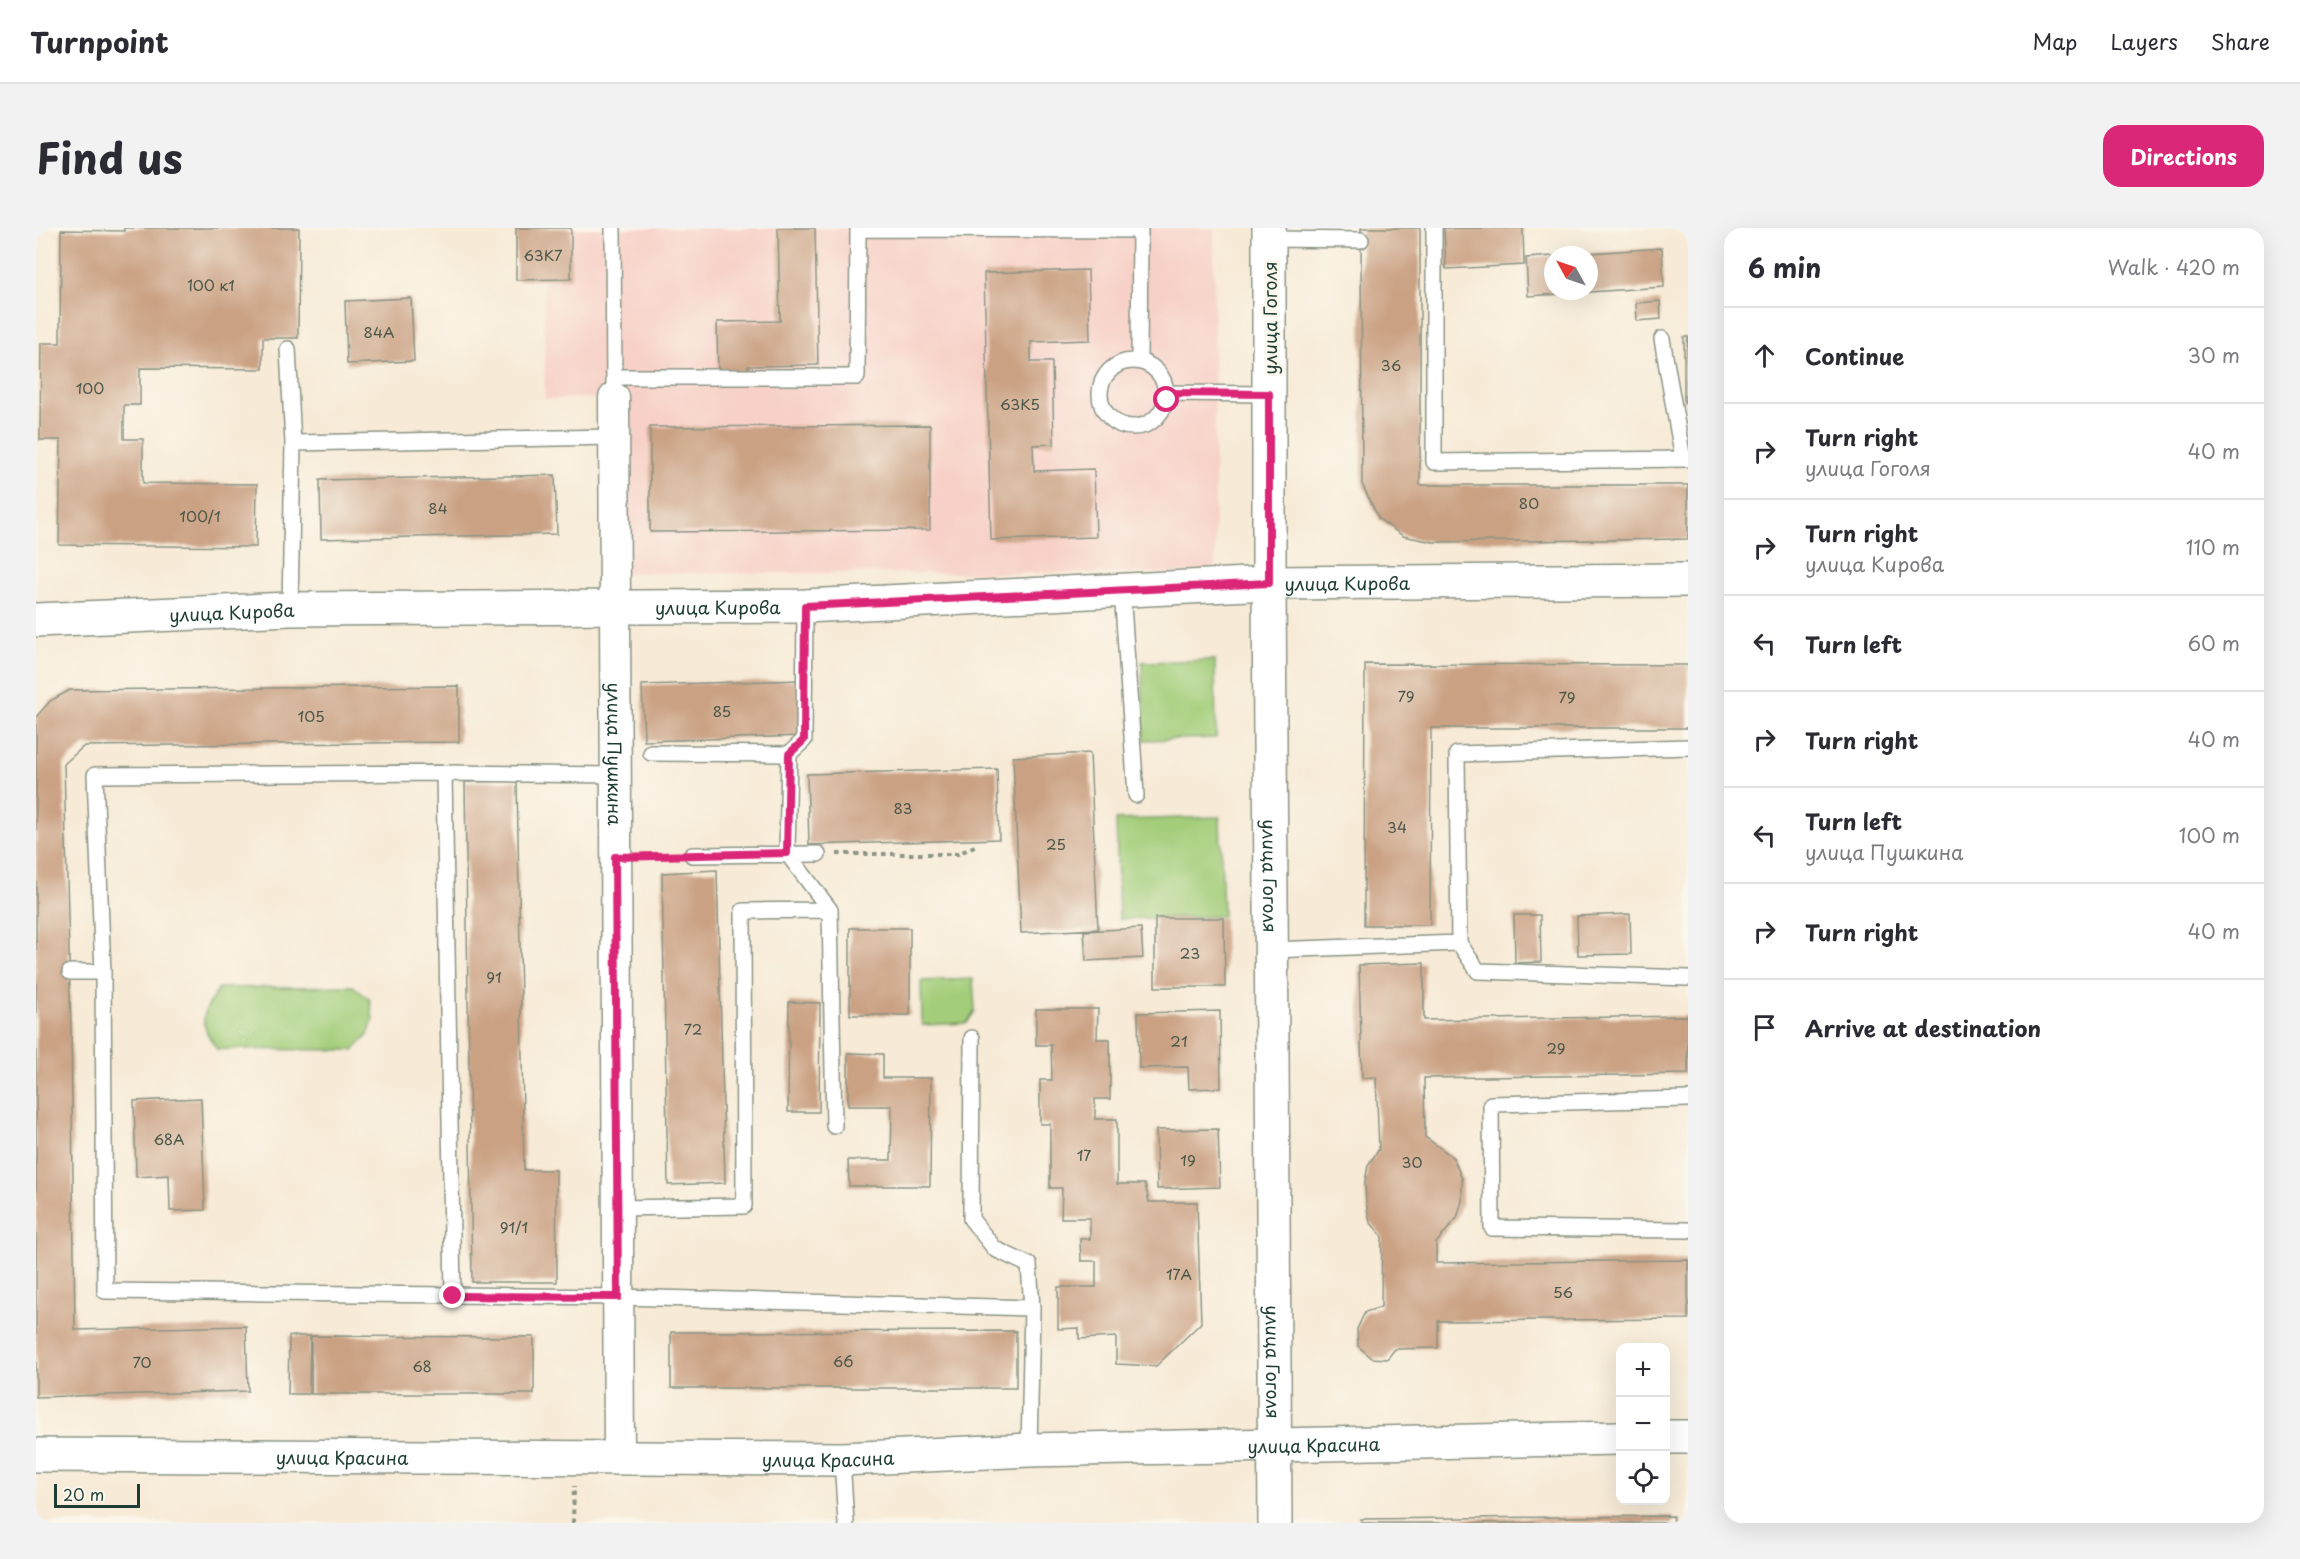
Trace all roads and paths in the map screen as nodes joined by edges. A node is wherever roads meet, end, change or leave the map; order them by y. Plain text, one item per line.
1 (613, 228) edge
2 (1269, 234) edge
3 (1429, 236) edge
4 (1361, 240) dead end
5 (1662, 339) dead end
6 (288, 349) dead end
7 (1139, 361) junction
8 (614, 387) junction
9 (1166, 393) junction
10 (1269, 394) junction
11 (614, 437) junction
12 (293, 443) junction
13 (1686, 459) edge
14 (1688, 580) edge
15 (1269, 583) junction
16 (1122, 590) junction
17 (805, 606) junction
18 (290, 609) junction
19 (615, 609) junction
20 (36, 620) edge
21 (1688, 747) edge
22 (651, 753) dead end
23 (789, 754) junction
24 (444, 773) junction
25 (615, 775) junction
26 (1136, 795) dead end
27 (975, 846) dead end
28 (787, 853) junction
29 (818, 854) joint
30 (692, 855) joint
31 (615, 857) junction
32 (830, 910) junction
33 (1459, 943) junction
34 (1272, 950) junction
35 (70, 972) dead end
36 (103, 972) junction
37 (1688, 978) edge
38 (972, 1038) dead end
39 (1688, 1099) edge
40 (834, 1126) dead end
41 (617, 1208) junction
42 (1688, 1230) edge
43 (453, 1296) junction
44 (618, 1297) junction
45 (1032, 1308) junction
46 (1670, 1437) edge
47 (1688, 1437) edge
48 (1616, 1438) edge
49 (1275, 1446) junction
50 (1029, 1450) junction
51 (36, 1455) edge
52 (619, 1458) junction
53 (842, 1459) junction
54 (846, 1523) edge
55 (1275, 1523) edge

1 - 8 lane, улица Пушкина
2 - 4 lane
2 - 10 main road, улица Гоголя
3 - 13 lane
5 - 13 lane
6 - 12 lane
7 - 8 lane
7 - 9 lane
7 - 9 lane
8 - 11 street, улица Пушкина
9 - 10 lane
10 - 15 main road, улица Гоголя
11 - 12 lane
11 - 19 street, улица Пушкина
12 - 18 lane
14 - 15 main road, улица Кирова
15 - 16 main road, улица Кирова
15 - 34 main road, улица Гоголя
16 - 17 main road, улица Кирова
16 - 26 lane
17 - 19 main road, улица Кирова
17 - 23 lane
18 - 19 main road, улица Кирова
18 - 20 main road, улица Кирова
19 - 25 street, улица Пушкина
21 - 33 lane
22 - 23 lane
23 - 28 lane
24 - 25 lane
24 - 36 lane
24 - 43 lane
25 - 31 street, улица Пушкина
27 - 29 path
28 - 29 lane
28 - 30 lane
28 - 32 lane
30 - 31 path
31 - 41 street, улица Пушкина
32 - 40 lane
32 - 41 lane
33 - 34 lane
33 - 37 lane
34 - 49 main road, улица Гоголя
35 - 36 lane
36 - 43 lane
38 - 45 lane
39 - 42 lane
41 - 44 street, улица Пушкина
43 - 44 lane
44 - 45 lane
44 - 52 street, улица Пушкина
45 - 50 lane
46 - 47 main road
48 - 49 main road, улица Красина
49 - 50 main road, улица Красина
49 - 55 main road, улица Гоголя
50 - 53 main road, улица Красина
51 - 52 main road, улица Красина
52 - 53 main road, улица Красина
53 - 54 lane

